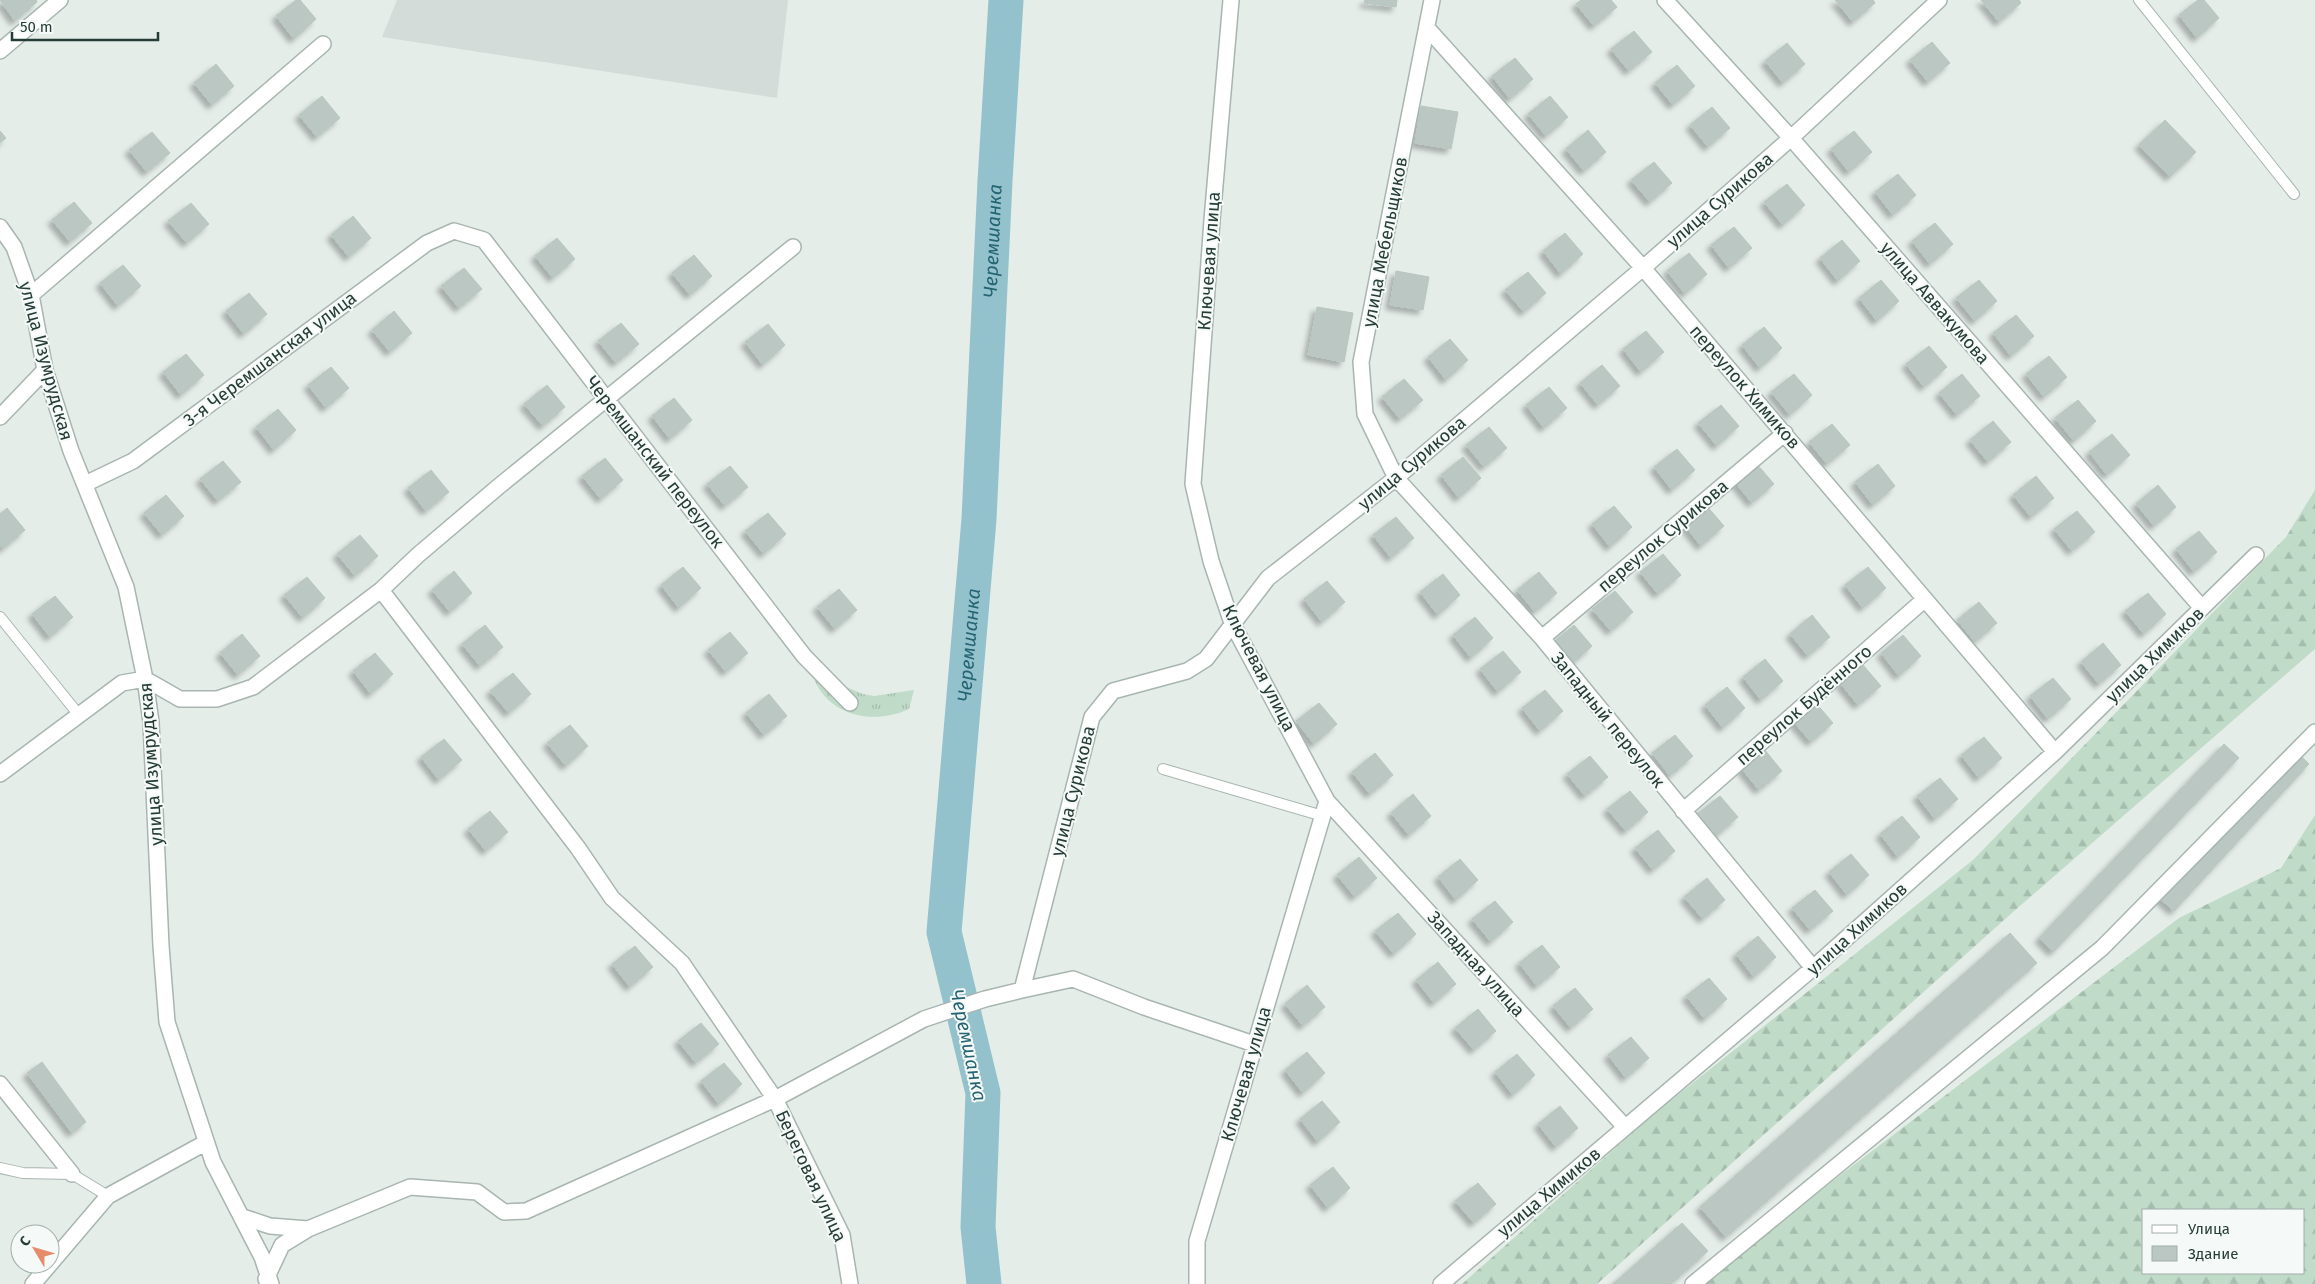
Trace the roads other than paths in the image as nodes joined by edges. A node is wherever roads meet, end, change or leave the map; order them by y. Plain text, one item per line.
1 (60, 0) edge
2 (1231, 0) edge
3 (1432, 0) edge
4 (1665, 0) edge
5 (1939, 0) edge
6 (2139, 0) edge
7 (1428, 29) junction
8 (323, 44) dead end
9 (0, 50) edge
10 (1791, 138) junction
11 (2294, 194) dead end
12 (0, 227) edge
13 (454, 230) joint
14 (793, 247) dead end
15 (1643, 268) junction
16 (31, 295) junction
17 (46, 370) junction
18 (607, 399) junction
19 (0, 417) edge
20 (1785, 433) junction
21 (1396, 478) junction
22 (84, 484) junction
23 (2256, 555) dead end
24 (381, 590) junction
25 (1926, 599) junction
26 (2202, 608) junction
27 (0, 617) edge
28 (1232, 623) junction
29 (1542, 638) junction
30 (145, 679) junction
31 (850, 704) dead end
32 (79, 715) junction
33 (2315, 732) edge
34 (2054, 752) junction
35 (1163, 768) dead end
36 (0, 774) edge
37 (1327, 801) junction
38 (1683, 811) junction
39 (1323, 816) junction
40 (1813, 968) junction
41 (1022, 990) junction
42 (1254, 1044) junction
43 (0, 1084) edge
44 (775, 1099) junction
45 (1625, 1127) junction
46 (205, 1143) junction
47 (0, 1168) edge
48 (72, 1174) junction
49 (108, 1196) junction
50 (243, 1217) junction
51 (308, 1229) junction
52 (267, 1282) edge
53 (33, 1284) edge
54 (850, 1284) edge
55 (1197, 1284) edge
56 (1440, 1284) edge
57 (1693, 1284) edge

1 - 9 street
2 - 28 street, Ключевая улица
3 - 7 street, улица Мебельщиков
4 - 10 street, улица Аввакумова
5 - 10 street, улица Сурикова
6 - 11 lane
7 - 15 street, переулок Химиков
7 - 21 street, улица Мебельщиков
8 - 16 street
10 - 15 street, улица Сурикова
10 - 26 street, улица Аввакумова
12 - 16 street, улица Изумрудская
13 - 18 street, Черемшанский переулок
13 - 22 street, 3-я Черемшанская улица
14 - 18 street
15 - 20 street, переулок Химиков
15 - 21 street, улица Сурикова
16 - 17 street, улица Изумрудская
17 - 19 street
17 - 22 street, улица Изумрудская
18 - 24 street
18 - 31 street, Черемшанский переулок
20 - 25 street, переулок Химиков
20 - 29 street, переулок Сурикова
21 - 28 street, улица Сурикова
21 - 29 street, Западный переулок
22 - 30 street, улица Изумрудская
23 - 26 street, улица Химиков
24 - 30 street
24 - 44 street, Береговая улица
25 - 34 street, переулок Химиков
25 - 38 street, переулок Будённого
26 - 34 street, улица Химиков
27 - 32 lane
28 - 37 street, Ключевая улица
28 - 41 street, улица Сурикова
29 - 38 street, Западный переулок
30 - 32 street
30 - 46 street, улица Изумрудская
32 - 36 street
33 - 57 street
34 - 40 street, улица Химиков
35 - 39 lane
37 - 39 street, Ключевая улица
37 - 45 street, Западная улица
38 - 40 street, Западный переулок
39 - 42 street, Ключевая улица
40 - 45 street, улица Химиков
41 - 42 street
41 - 44 street
42 - 55 street, Ключевая улица
43 - 48 street
44 - 51 street
44 - 54 street, Береговая улица
45 - 56 street, улица Химиков
46 - 49 street
46 - 50 street, улица Изумрудская
47 - 48 lane
48 - 49 lane
49 - 53 street
50 - 51 street
50 - 52 street, улица Изумрудская
51 - 52 street

